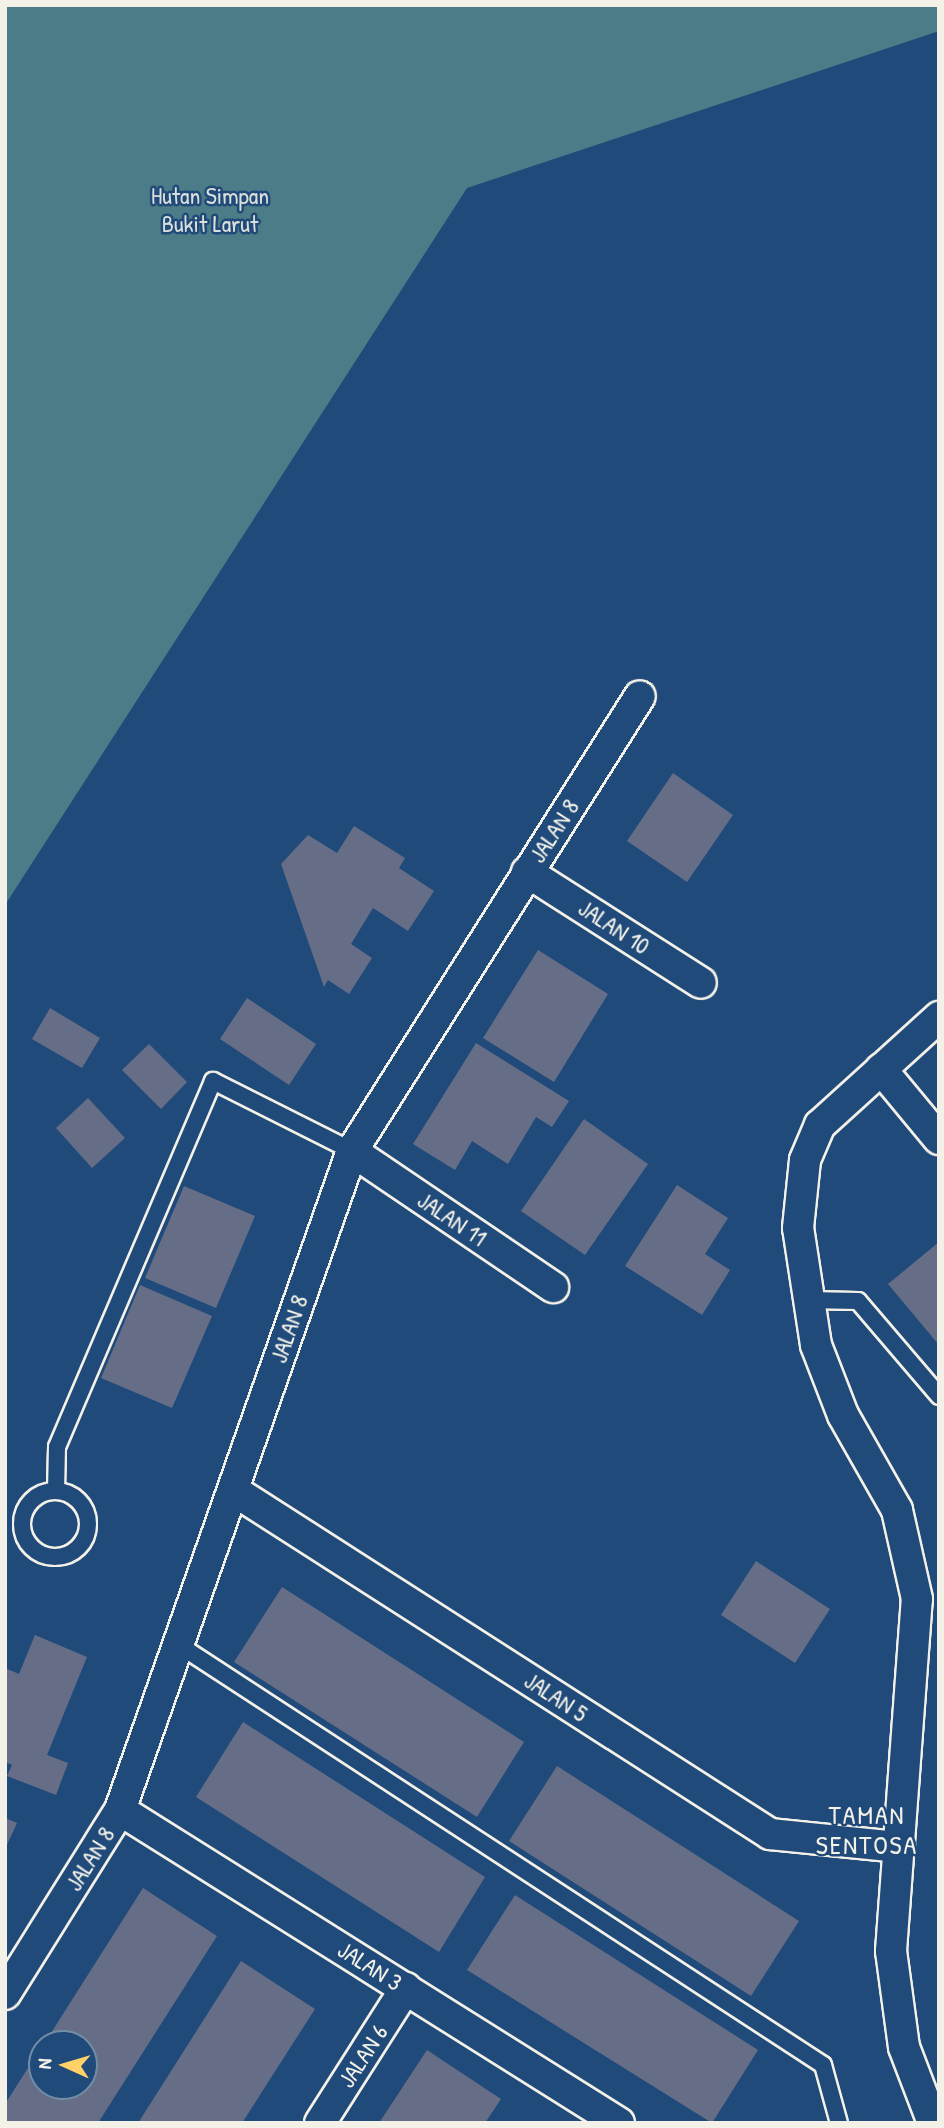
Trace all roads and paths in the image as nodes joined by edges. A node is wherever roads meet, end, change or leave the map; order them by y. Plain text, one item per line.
1 (640, 696) dead end
2 (527, 872) junction
3 (701, 983) dead end
4 (939, 1017) edge
5 (881, 1069) junction
6 (939, 1139) edge
7 (352, 1151) junction
8 (553, 1287) dead end
9 (806, 1300) junction
10 (939, 1396) edge
11 (233, 1490) junction
12 (56, 1491) junction
13 (178, 1645) junction
14 (120, 1810) junction
15 (899, 1847) junction
16 (406, 1988) junction
17 (6, 1991) edge
18 (320, 2123) edge
19 (619, 2123) edge
20 (839, 2123) edge
21 (933, 2123) edge

1 - 2 street, JALAN 8
2 - 3 street, JALAN 10
2 - 7 street, JALAN 8
4 - 5 street
5 - 6 street
5 - 9 street
7 - 8 street, JALAN 11
7 - 11 street, JALAN 8
7 - 12 lane
9 - 10 lane
9 - 15 street
11 - 13 street, JALAN 8
11 - 15 street, JALAN 5
12 - 12 lane
13 - 14 street, JALAN 8
13 - 20 lane
14 - 16 street, JALAN 3
14 - 17 street, JALAN 8
15 - 21 street
16 - 18 street, JALAN 6
16 - 19 street, JALAN 3

